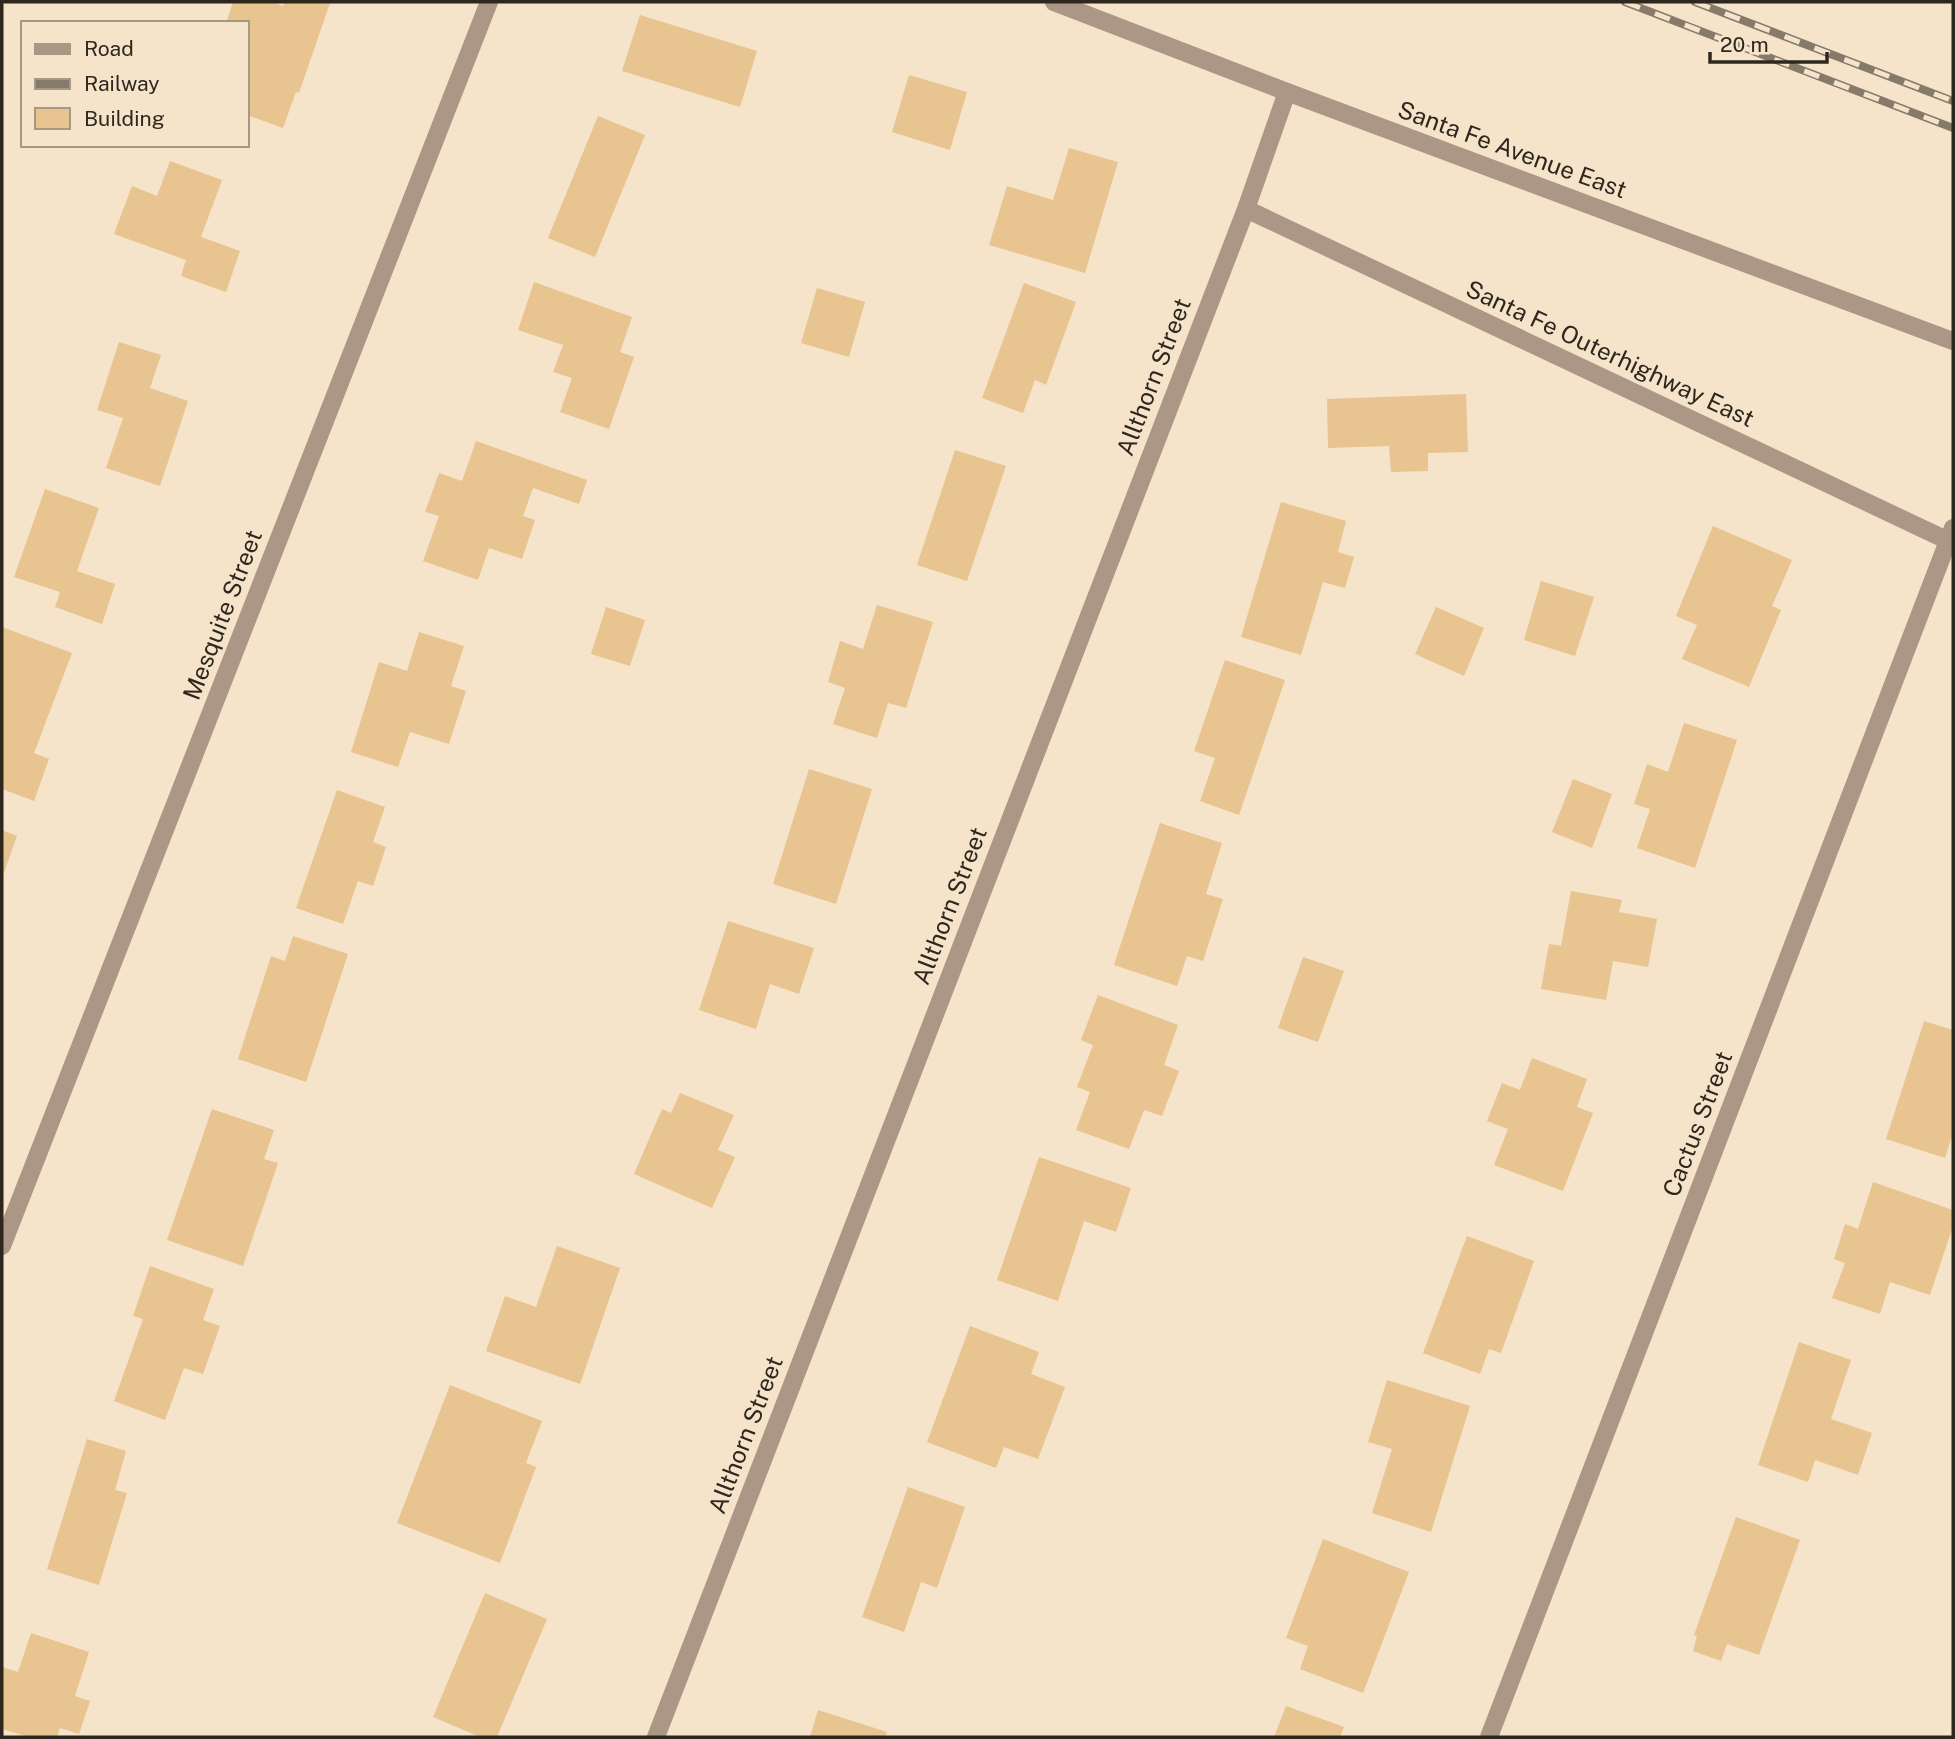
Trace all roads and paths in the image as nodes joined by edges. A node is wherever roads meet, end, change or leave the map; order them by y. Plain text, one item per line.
1 (489, 2) edge
2 (1054, 2) edge
3 (1287, 92) junction
4 (1246, 209) junction
5 (1953, 341) edge
6 (1951, 537) edge
7 (2, 1246) edge
8 (656, 1737) edge
9 (1489, 1737) edge

1 - 7 street, Mesquite Street
2 - 3 street, Santa Fe Avenue East
3 - 4 street, Allthorn Street
3 - 5 street, Santa Fe Avenue East
4 - 6 street, Santa Fe Outerhighway East
4 - 8 street, Allthorn Street
6 - 9 street, Cactus Street

